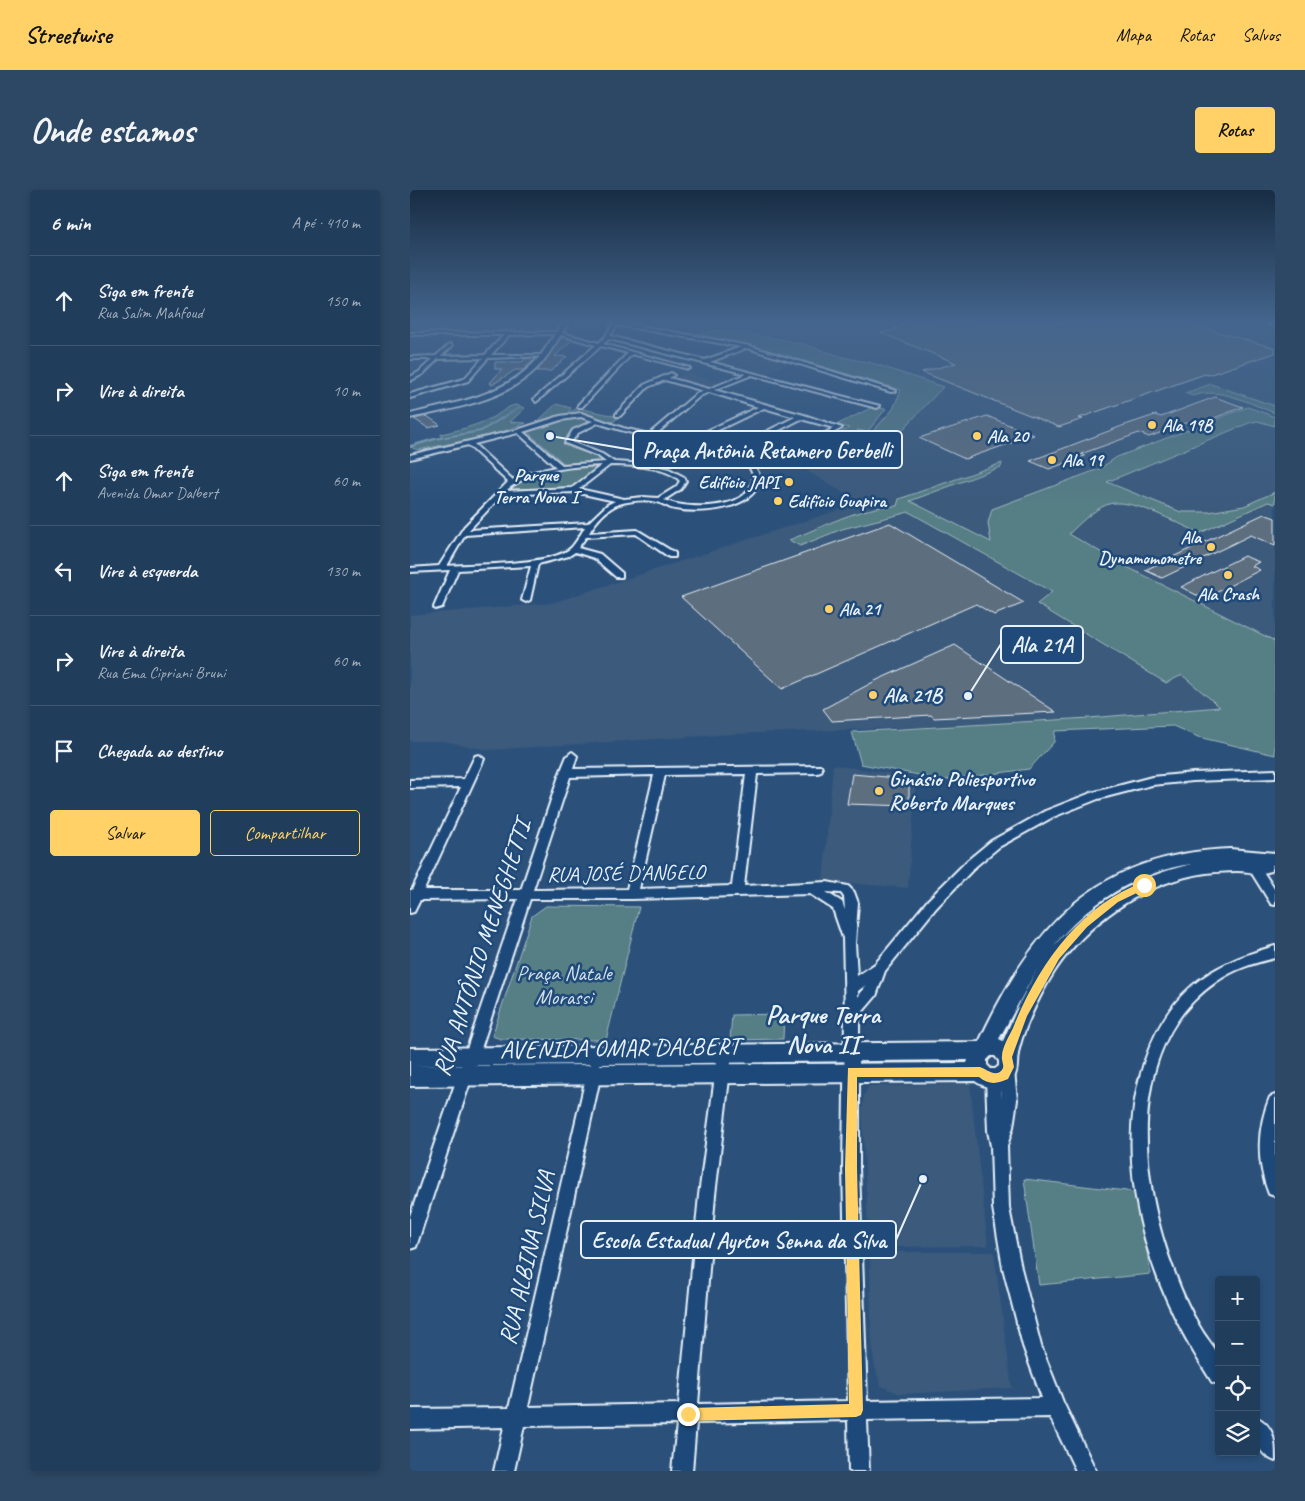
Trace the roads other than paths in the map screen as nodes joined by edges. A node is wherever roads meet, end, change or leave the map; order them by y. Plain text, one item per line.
1 (460, 383) edge
2 (513, 383) edge
3 (555, 383) edge
4 (602, 383) edge
5 (656, 383) edge
6 (684, 383) edge
7 (729, 383) edge
8 (790, 383) edge
9 (866, 383) edge
10 (711, 390) junction
11 (893, 391) dead end
12 (410, 396) edge
13 (536, 400) dead end
14 (580, 406) dead end
15 (764, 406) junction
16 (877, 406) dead end
17 (410, 414) edge
18 (618, 415) dead end
19 (802, 416) junction
20 (598, 421) junction
21 (519, 431) junction
22 (651, 435) junction
23 (686, 443) junction
24 (470, 444) junction
25 (800, 449) dead end
26 (729, 453) junction
27 (411, 456) edge
28 (611, 462) junction
29 (561, 468) junction
30 (512, 482) junction
31 (574, 490) junction
32 (501, 493) junction
33 (659, 500) junction
34 (623, 501) junction
35 (590, 525) junction
36 (463, 533) junction
37 (584, 535) junction
38 (574, 549) junction
39 (672, 555) dead end
40 (535, 563) junction
41 (455, 568) junction
42 (441, 569) junction
43 (410, 570) edge
44 (619, 575) dead end
45 (526, 600) dead end
46 (438, 607) dead end
47 (572, 756) dead end
48 (479, 759) dead end
49 (817, 769) dead end
50 (752, 770) junction
51 (660, 772) junction
52 (565, 773) junction
53 (1275, 774) edge
54 (468, 783) junction
55 (410, 784) edge
56 (1275, 859) edge
57 (1250, 860) junction
58 (1275, 869) edge
59 (738, 890) junction
60 (632, 894) junction
61 (413, 895) edge
62 (526, 895) junction
63 (1275, 900) edge
64 (410, 908) edge
65 (1275, 952) edge
66 (880, 968) junction
67 (852, 987) junction
68 (852, 1014) junction
69 (983, 1049) junction
70 (598, 1055) junction
71 (410, 1057) edge
72 (471, 1057) junction
73 (851, 1062) junction
74 (723, 1063) junction
75 (997, 1069) junction
76 (594, 1074) junction
77 (410, 1076) edge
78 (465, 1076) junction
79 (1275, 1102) edge
80 (1275, 1188) edge
81 (410, 1241) edge
82 (1215, 1368) edge
83 (1055, 1407) junction
84 (856, 1410) junction
85 (688, 1414) junction
86 (516, 1417) junction
87 (410, 1419) edge
88 (1260, 1432) edge
89 (1275, 1451) edge
90 (504, 1471) edge
91 (682, 1471) edge
92 (859, 1471) edge
93 (1086, 1471) edge

1 - 12 street
2 - 17 main road
3 - 13 street
4 - 14 street
5 - 18 street
6 - 10 street
7 - 10 street
8 - 16 street
9 - 11 street
10 - 15 street
10 - 22 street
15 - 19 street
15 - 23 street
19 - 25 street
19 - 26 street
20 - 21 street
20 - 22 street
20 - 28 street
21 - 24 street
21 - 29 street
22 - 23 street
23 - 26 street
24 - 27 street
24 - 30 street
26 - 33 street
28 - 29 street
28 - 31 street
28 - 33 street
29 - 30 street
30 - 32 street
31 - 32 street
31 - 34 street
32 - 36 street
33 - 34 street
34 - 35 street
35 - 36 street
35 - 37 street
36 - 42 street
37 - 38 street
37 - 39 street
38 - 40 street
38 - 44 street
40 - 41 street
40 - 45 street
41 - 42 street
41 - 46 street
42 - 43 street
47 - 52 street, RUA ANTÔNIO MENEGHETTI
48 - 54 street
49 - 50 street
50 - 51 street
50 - 59 street
51 - 52 street
51 - 60 street
52 - 62 street, RUA ANTÔNIO MENEGHETTI
53 - 66 street
54 - 55 street
54 - 61 street
56 - 57 street
57 - 58 street
57 - 63 street
57 - 69 street
57 - 75 street
59 - 60 street, RUA JOSÉ D'ANGELO
59 - 67 street, RUA JOSÉ D'ANGELO
60 - 62 street, RUA JOSÉ D'ANGELO
61 - 62 street, RUA JOSÉ D'ANGELO
61 - 64 street
62 - 72 street, RUA ANTÔNIO MENEGHETTI
65 - 82 street
66 - 67 street
66 - 68 street
67 - 68 street
68 - 73 street
69 - 73 street, AVENIDA OMAR DALBERT
69 - 75 street
69 - 75 street
70 - 72 street, AVENIDA OMAR DALBERT
70 - 74 street, AVENIDA OMAR DALBERT
70 - 76 street, RUA ALBINA SILVA
71 - 72 street, AVENIDA OMAR DALBERT
72 - 78 street, RUA ANTÔNIO MENEGHETTI
73 - 74 street, AVENIDA OMAR DALBERT
73 - 75 street, AVENIDA OMAR DALBERT
73 - 84 street
74 - 76 street, AVENIDA OMAR DALBERT
74 - 85 street
75 - 83 street
76 - 78 street, AVENIDA OMAR DALBERT
76 - 86 street, RUA ALBINA SILVA
77 - 78 street, AVENIDA OMAR DALBERT
78 - 81 street, RUA ANTÔNIO MENEGHETTI
79 - 80 street
83 - 84 street
83 - 93 street
84 - 85 street
84 - 92 street
85 - 86 street
85 - 91 street
86 - 87 street
86 - 90 street, RUA ALBINA SILVA
88 - 89 street

